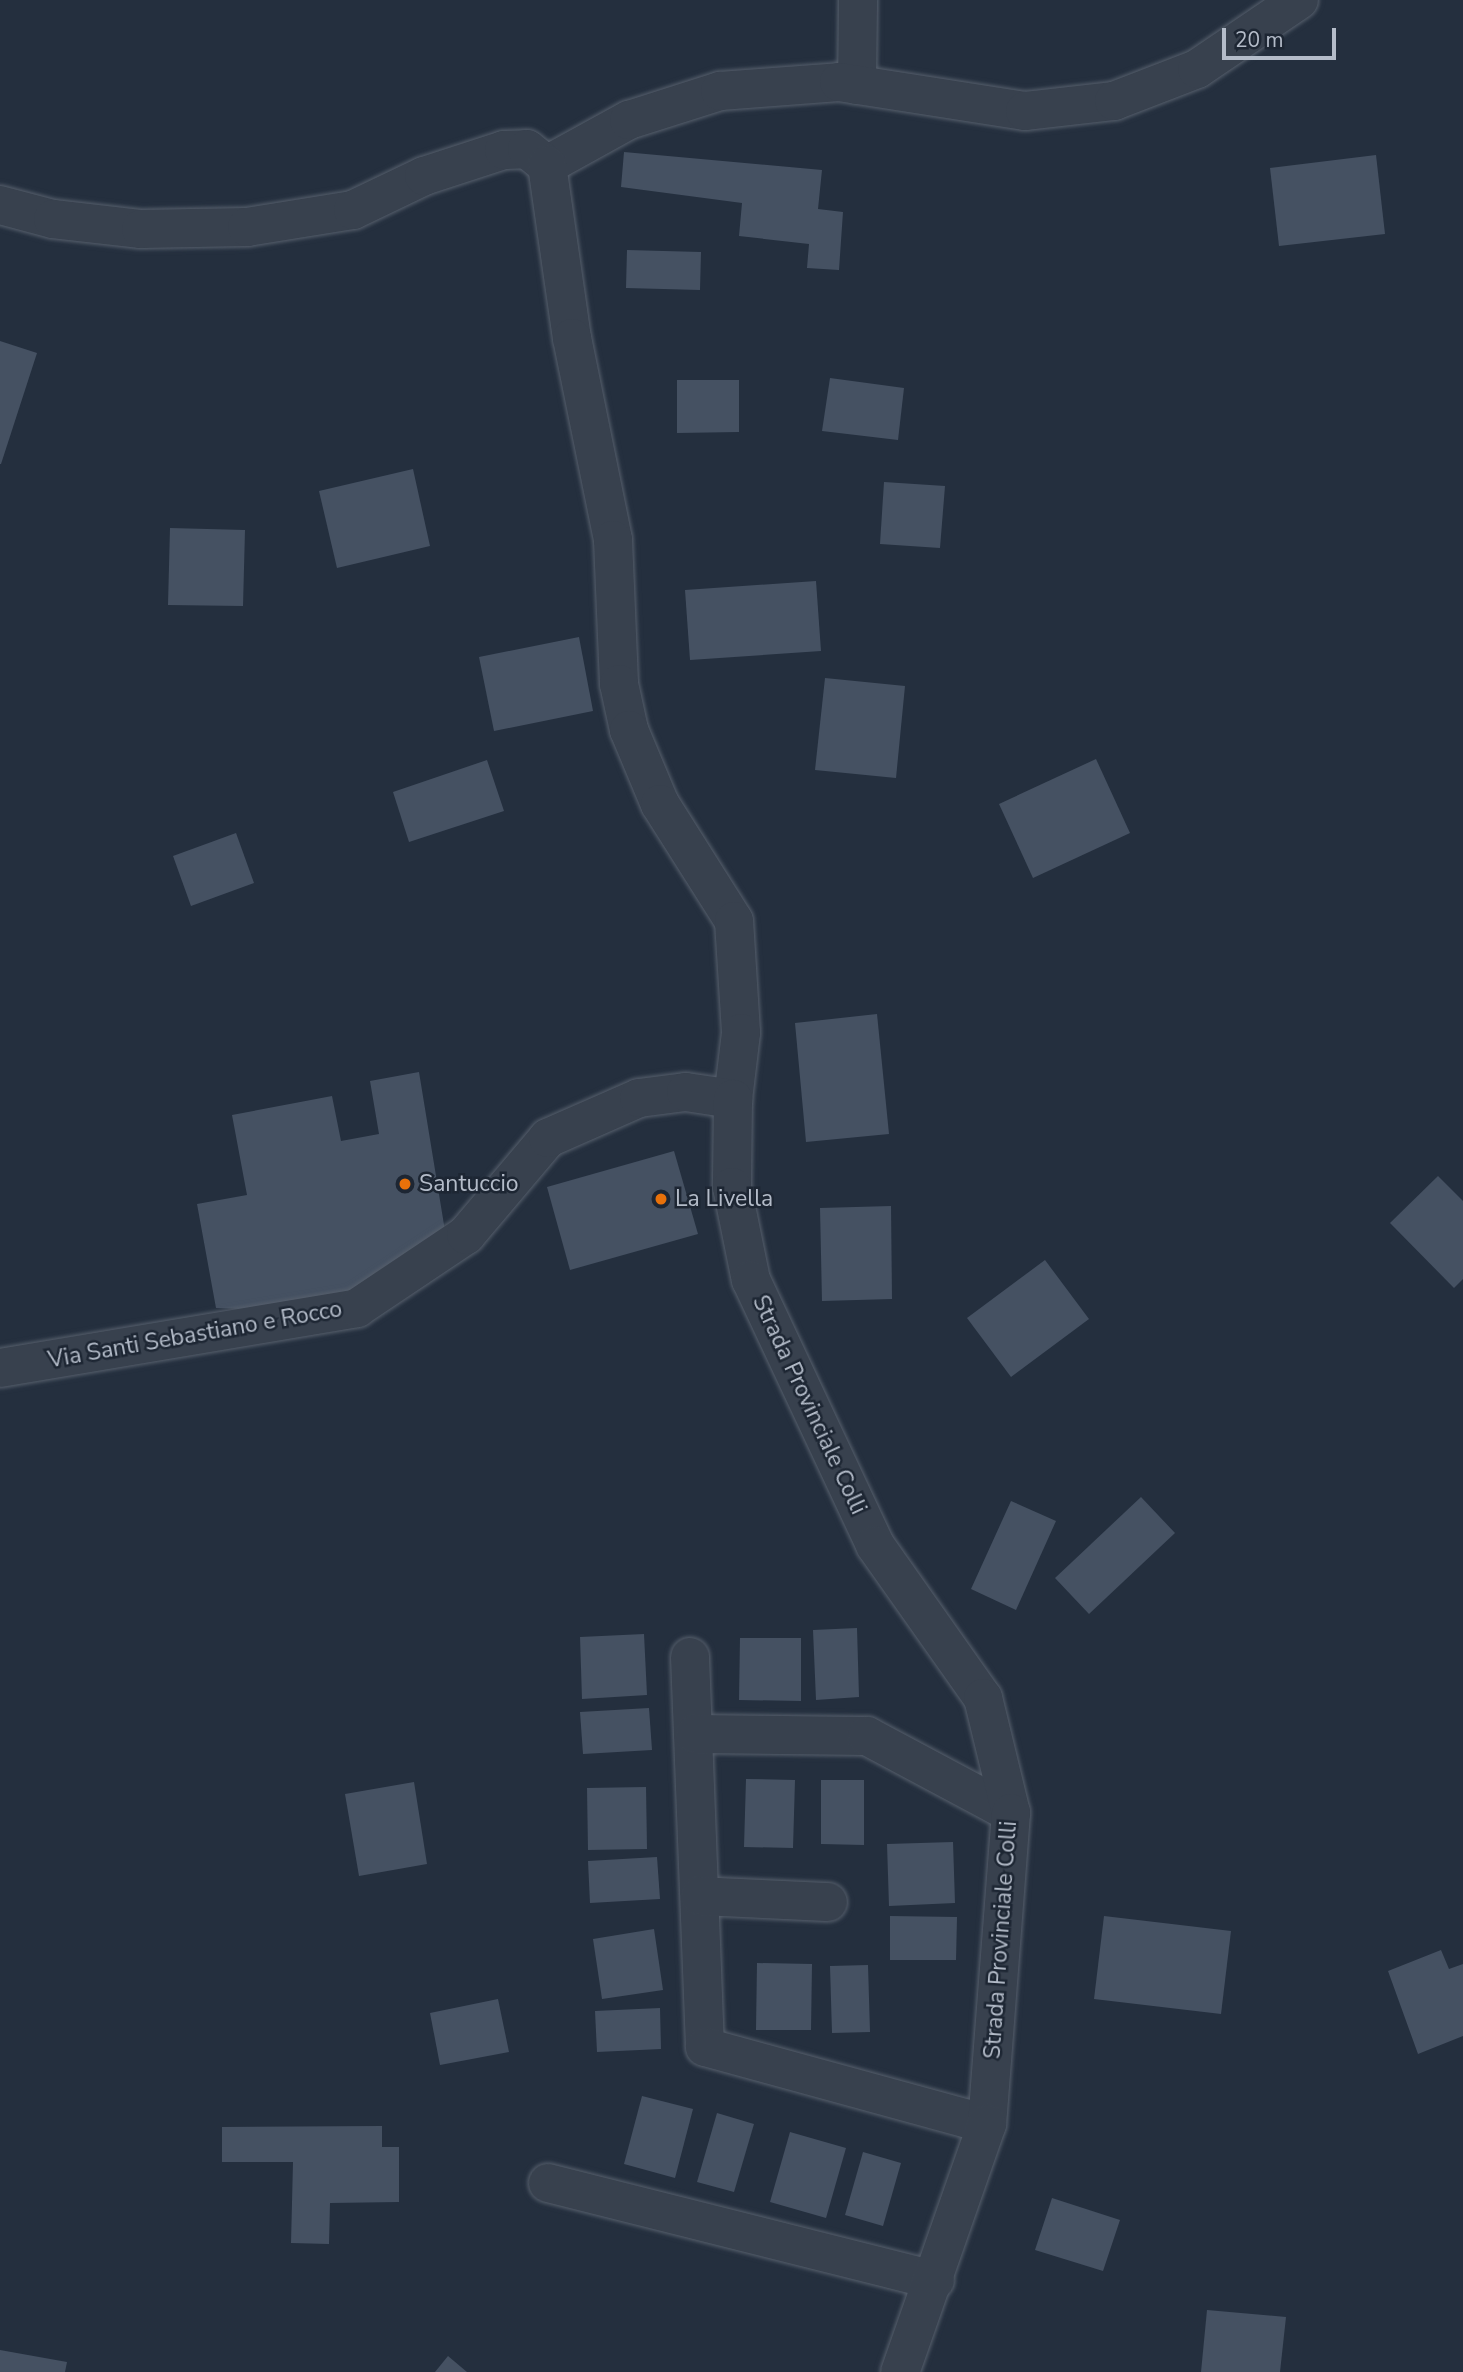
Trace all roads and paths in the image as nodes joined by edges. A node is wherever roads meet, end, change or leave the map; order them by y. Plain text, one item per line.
1 (858, 0) edge
2 (1298, 0) edge
3 (857, 85) junction
4 (547, 165) junction
5 (0, 205) edge
6 (733, 1099) junction
7 (0, 1367) edge
8 (690, 1657) dead end
9 (695, 1734) junction
10 (1011, 1813) junction
11 (700, 1896) junction
12 (828, 1902) dead end
13 (987, 2124) junction
14 (548, 2183) dead end
15 (935, 2280) junction
16 (900, 2372) edge

1 - 3 street
2 - 3 street
3 - 4 street
4 - 5 street
4 - 6 street, Strada Provinciale Colli
6 - 7 street, Via Santi Sebastiano e Rocco
6 - 10 street, Strada Provinciale Colli
8 - 9 street
9 - 10 street
9 - 11 street
10 - 13 street, Strada Provinciale Colli
11 - 12 street
11 - 13 street
13 - 15 street, Strada Provinciale Colli
14 - 15 street
15 - 16 street, Strada Provinciale Colli

